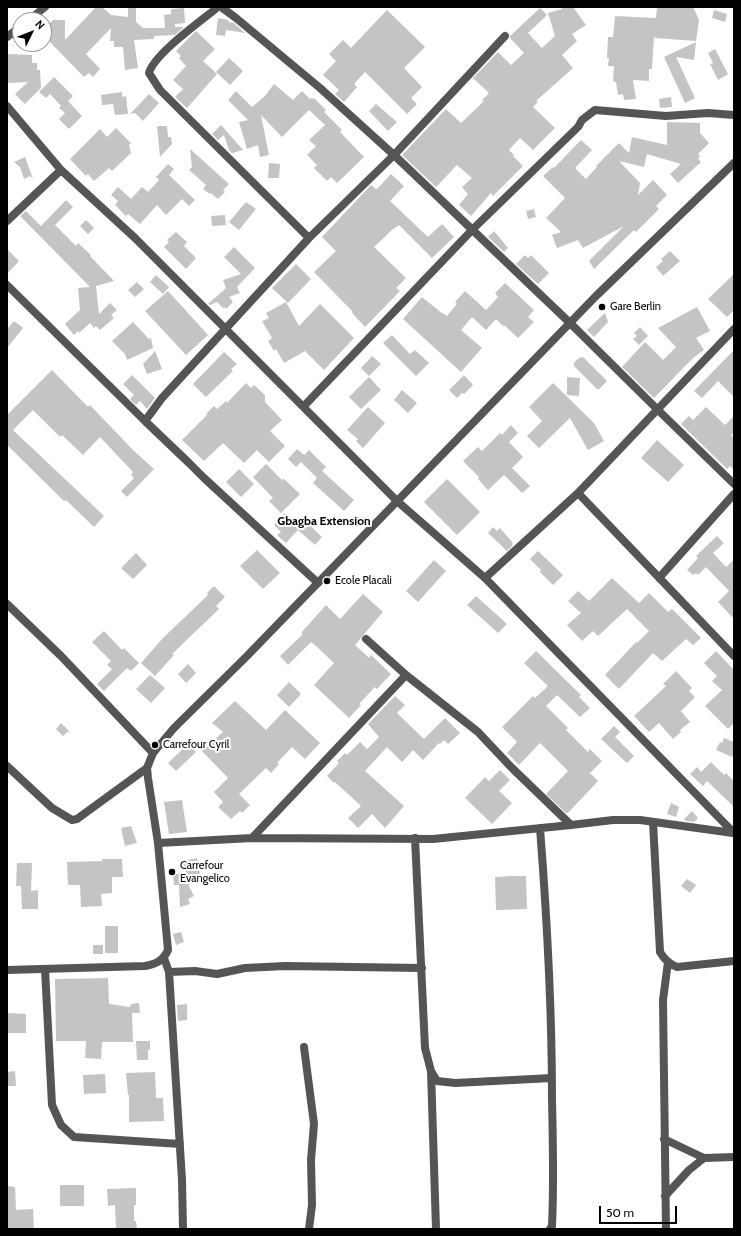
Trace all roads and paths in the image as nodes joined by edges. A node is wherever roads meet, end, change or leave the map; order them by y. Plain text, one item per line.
1 (219, 7) edge
2 (506, 36) dead end
3 (7, 106) edge
4 (734, 115) edge
5 (394, 155) junction
6 (734, 162) edge
7 (62, 170) junction
8 (7, 221) edge
9 (473, 229) junction
10 (309, 238) junction
11 (7, 285) edge
12 (570, 323) junction
13 (226, 329) junction
14 (734, 329) edge
15 (304, 406) junction
16 (658, 410) junction
17 (145, 421) junction
18 (734, 484) edge
19 (578, 493) junction
20 (734, 494) edge
21 (397, 501) junction
22 (485, 578) junction
23 (659, 578) junction
24 (318, 583) junction
25 (7, 604) edge
26 (366, 639) dead end
27 (734, 656) edge
28 (406, 675) junction
29 (153, 753) junction
30 (7, 766) edge
31 (147, 768) junction
32 (653, 822) junction
33 (571, 825) junction
34 (540, 828) junction
35 (734, 832) edge
36 (252, 838) junction
37 (415, 838) junction
38 (158, 843) junction
39 (164, 958) junction
40 (734, 961) edge
41 (668, 962) junction
42 (422, 968) junction
43 (45, 969) junction
44 (7, 970) edge
45 (169, 972) junction
46 (304, 1047) dead end
47 (431, 1071) junction
48 (552, 1078) junction
49 (664, 1139) junction
50 (180, 1144) junction
51 (734, 1157) edge
52 (704, 1158) junction
53 (665, 1196) junction
54 (183, 1229) edge
55 (308, 1229) edge
56 (436, 1229) edge
57 (550, 1229) edge
58 (666, 1229) edge

1 - 5 street
1 - 10 street
2 - 5 street
3 - 7 street
4 - 9 street
5 - 9 street
5 - 10 street
6 - 12 street
7 - 8 street
7 - 13 street
9 - 12 street
9 - 15 street
10 - 13 street
11 - 17 street
12 - 16 street
12 - 21 street
13 - 15 street
13 - 17 street
14 - 16 street
15 - 21 street
16 - 18 street
16 - 19 street
17 - 24 street
19 - 22 street
19 - 23 street
20 - 23 street
21 - 22 street
21 - 24 street
22 - 35 street
23 - 27 street
24 - 29 street
25 - 29 street
26 - 28 street
28 - 33 street
28 - 36 street
29 - 31 street
30 - 31 street
31 - 38 street
32 - 33 street
32 - 35 street
32 - 41 street
33 - 34 street
34 - 37 street
34 - 48 street
36 - 37 street
36 - 38 street
37 - 42 street
38 - 39 street
39 - 43 street
39 - 45 street
40 - 41 street
41 - 49 street
42 - 45 street
42 - 47 street
43 - 44 street
43 - 50 street
45 - 50 street
46 - 55 street
47 - 48 street
47 - 56 street
48 - 57 street
49 - 52 street
49 - 53 street
50 - 54 street
51 - 52 street
52 - 53 street
53 - 58 street

